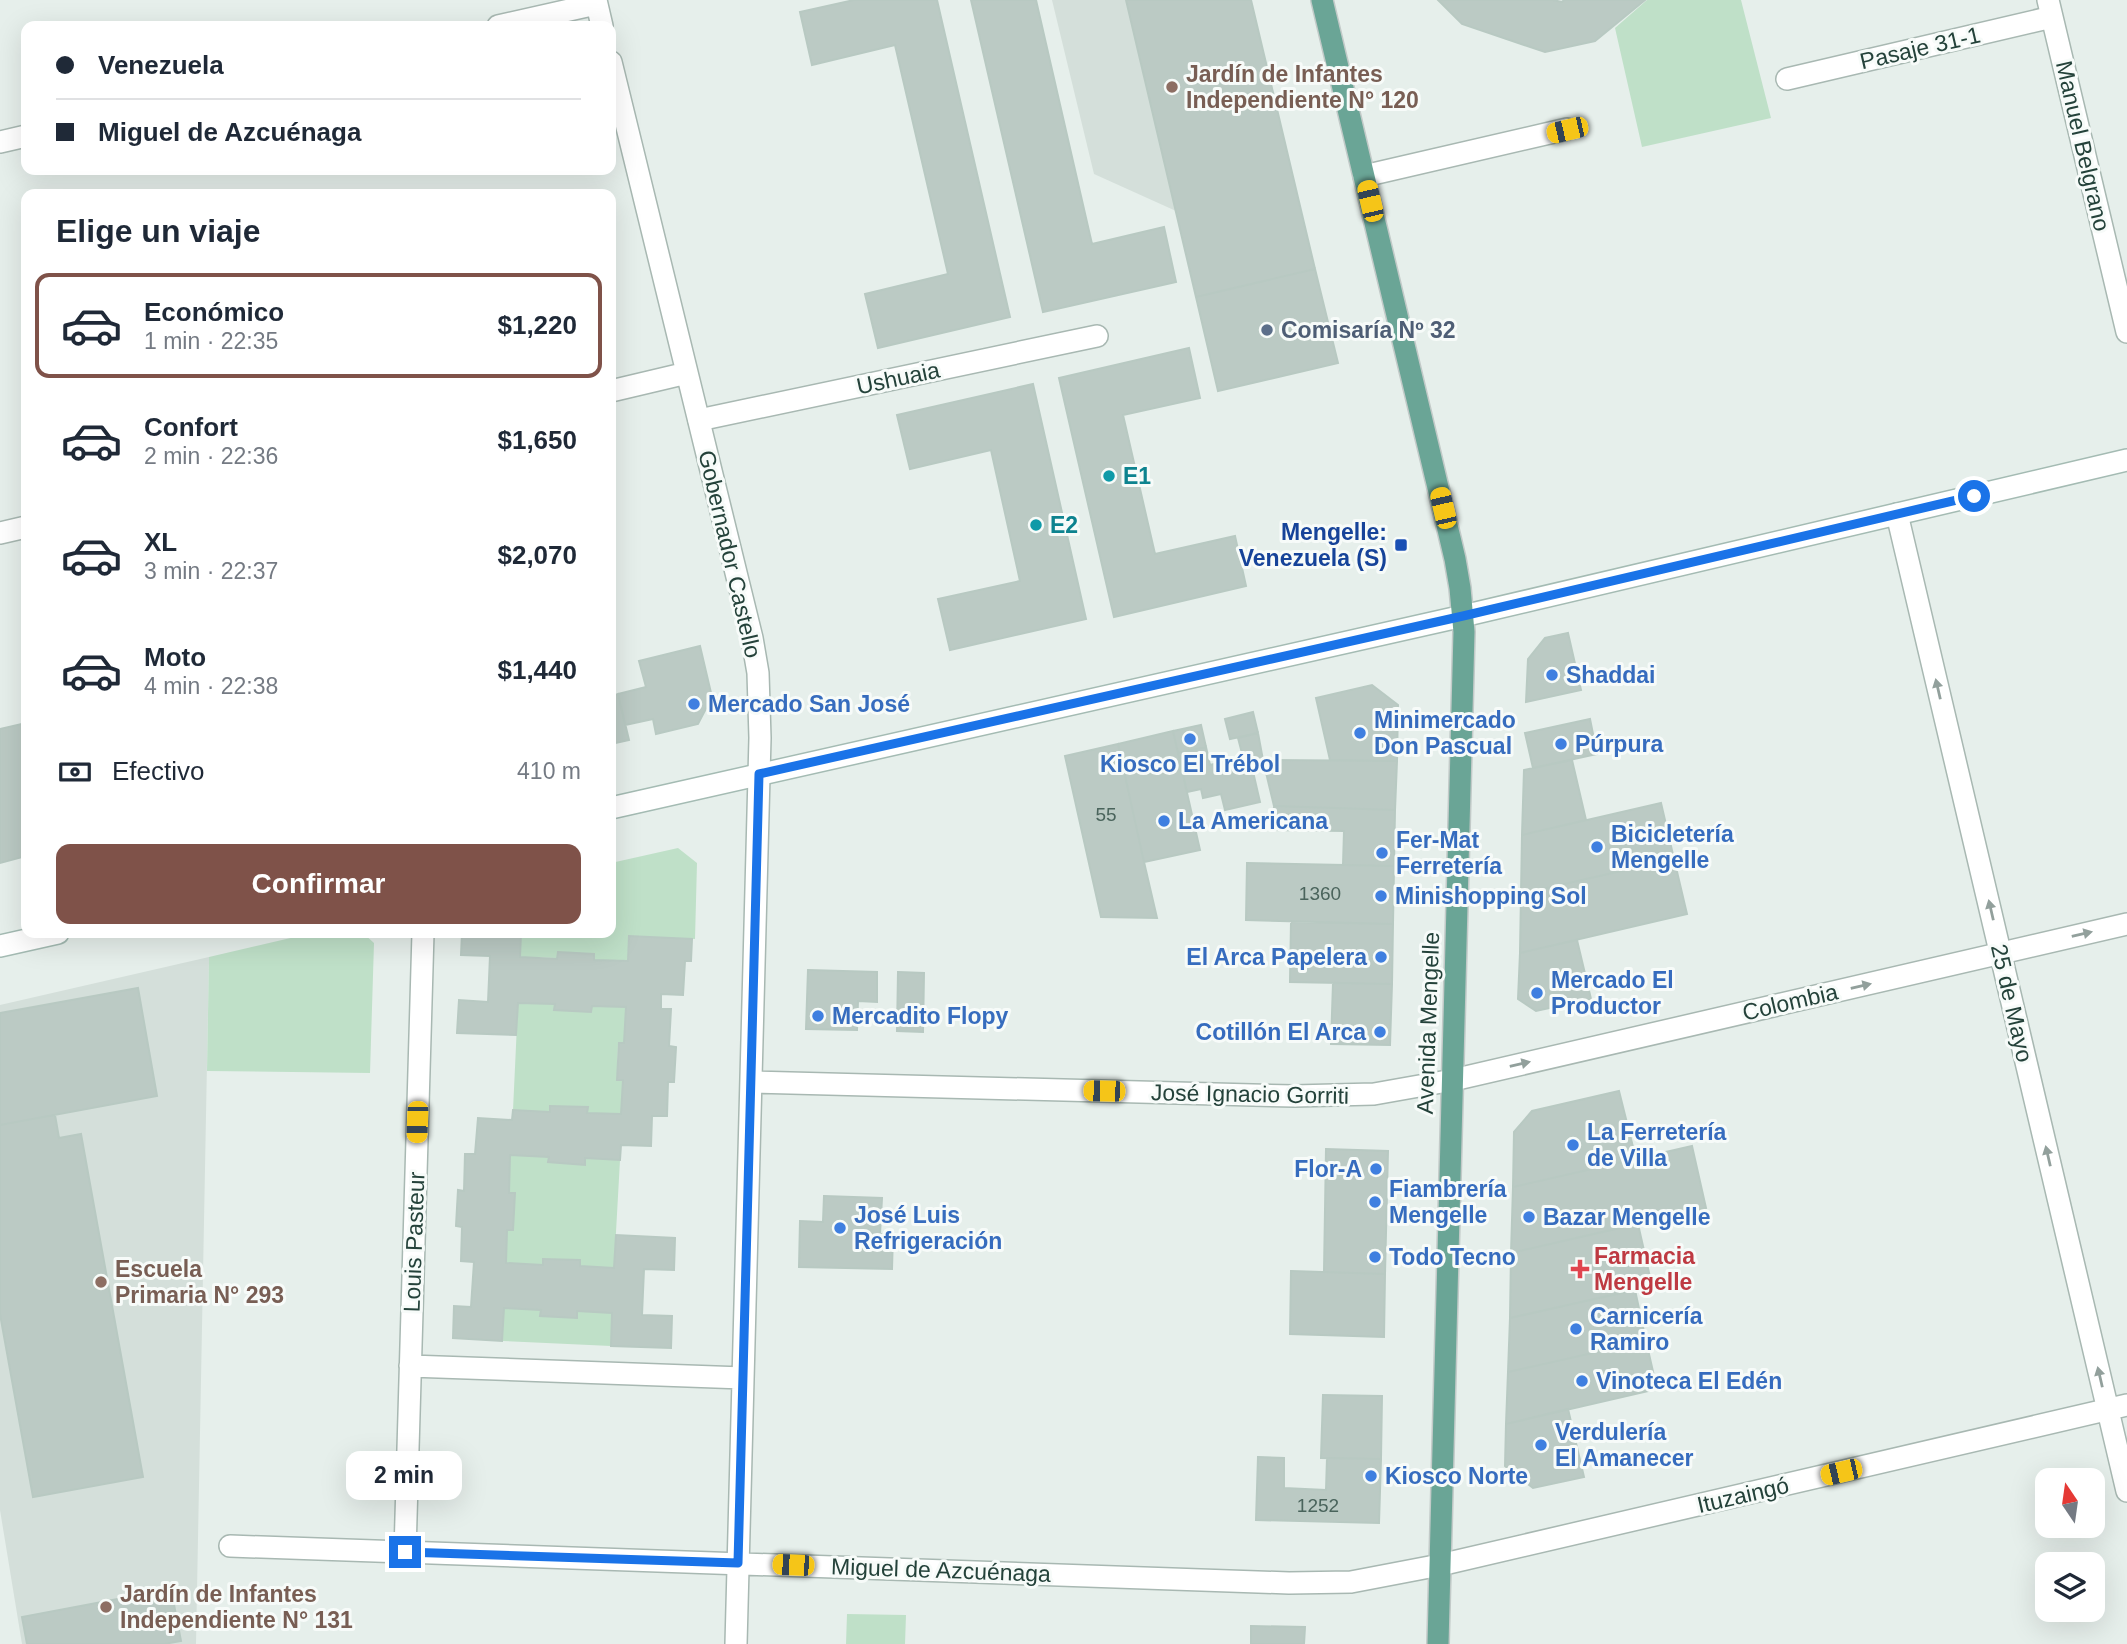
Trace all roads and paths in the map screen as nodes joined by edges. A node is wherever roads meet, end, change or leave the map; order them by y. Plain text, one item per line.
1 (1322, 0) edge
2 (601, 1) edge
3 (2050, 9) edge
4 (519, 21) edge
5 (602, 21) edge
6 (1787, 79) dead end
7 (616, 82) edge
8 (1567, 130) dead end
9 (21, 137) edge
10 (0, 142) edge
11 (1364, 176) junction
12 (2127, 332) edge
13 (1097, 335) dead end
14 (687, 373) junction
15 (616, 390) edge
16 (699, 420) junction
17 (2127, 460) edge
18 (1897, 514) junction
19 (21, 528) edge
20 (0, 533) edge
21 (1463, 616) junction
22 (759, 774) junction
23 (616, 807) edge
24 (2127, 924) edge
25 (36, 938) edge
26 (423, 938) edge
27 (0, 946) edge
28 (2001, 953) junction
29 (1453, 1080) junction
30 (751, 1082) junction
31 (410, 1366) junction
32 (743, 1378) junction
33 (2117, 1407) edge
34 (2127, 1491) edge
35 (230, 1546) dead end
36 (405, 1552) junction
37 (738, 1563) junction
38 (1440, 1565) junction
39 (736, 1644) edge
40 (1438, 1644) edge

1 - 11 main road, Avenida Mengelle
2 - 4 street
2 - 5 street
3 - 6 street, Pasaje 31-1
3 - 12 street, Manuel Belgrano
7 - 14 street, Gobernador Castello
8 - 11 street
9 - 10 street
11 - 21 main road, Avenida Mengelle
13 - 16 street, Ushuaia
14 - 15 street
14 - 16 street, Gobernador Castello
16 - 22 street, Gobernador Castello
17 - 18 street
18 - 21 street
28 -> 18 street, 25 de Mayo
19 - 20 street
21 - 22 street
21 - 29 main road, Avenida Mengelle
22 - 23 street
22 - 30 street, Gobernador Castello
28 -> 24 street, Colombia
25 - 27 street
26 - 31 street, Louis Pasteur
29 -> 28 street, Colombia
33 -> 28 street, 25 de Mayo
29 - 30 street, José Ignacio Gorriti
29 - 38 main road, Avenida Mengelle
30 - 32 street, Gobernador Castello
31 - 32 street
31 - 36 street, Louis Pasteur
32 - 37 street, Gobernador Castello
33 - 34 street, 25 de Mayo
33 - 38 street, Ituzaingó
35 - 36 street, Miguel de Azcuénaga
36 - 37 street, Miguel de Azcuénaga
37 - 38 street, Miguel de Azcuénaga
37 - 39 street, Gobernador Castello
38 - 40 main road, Avenida Mengelle

